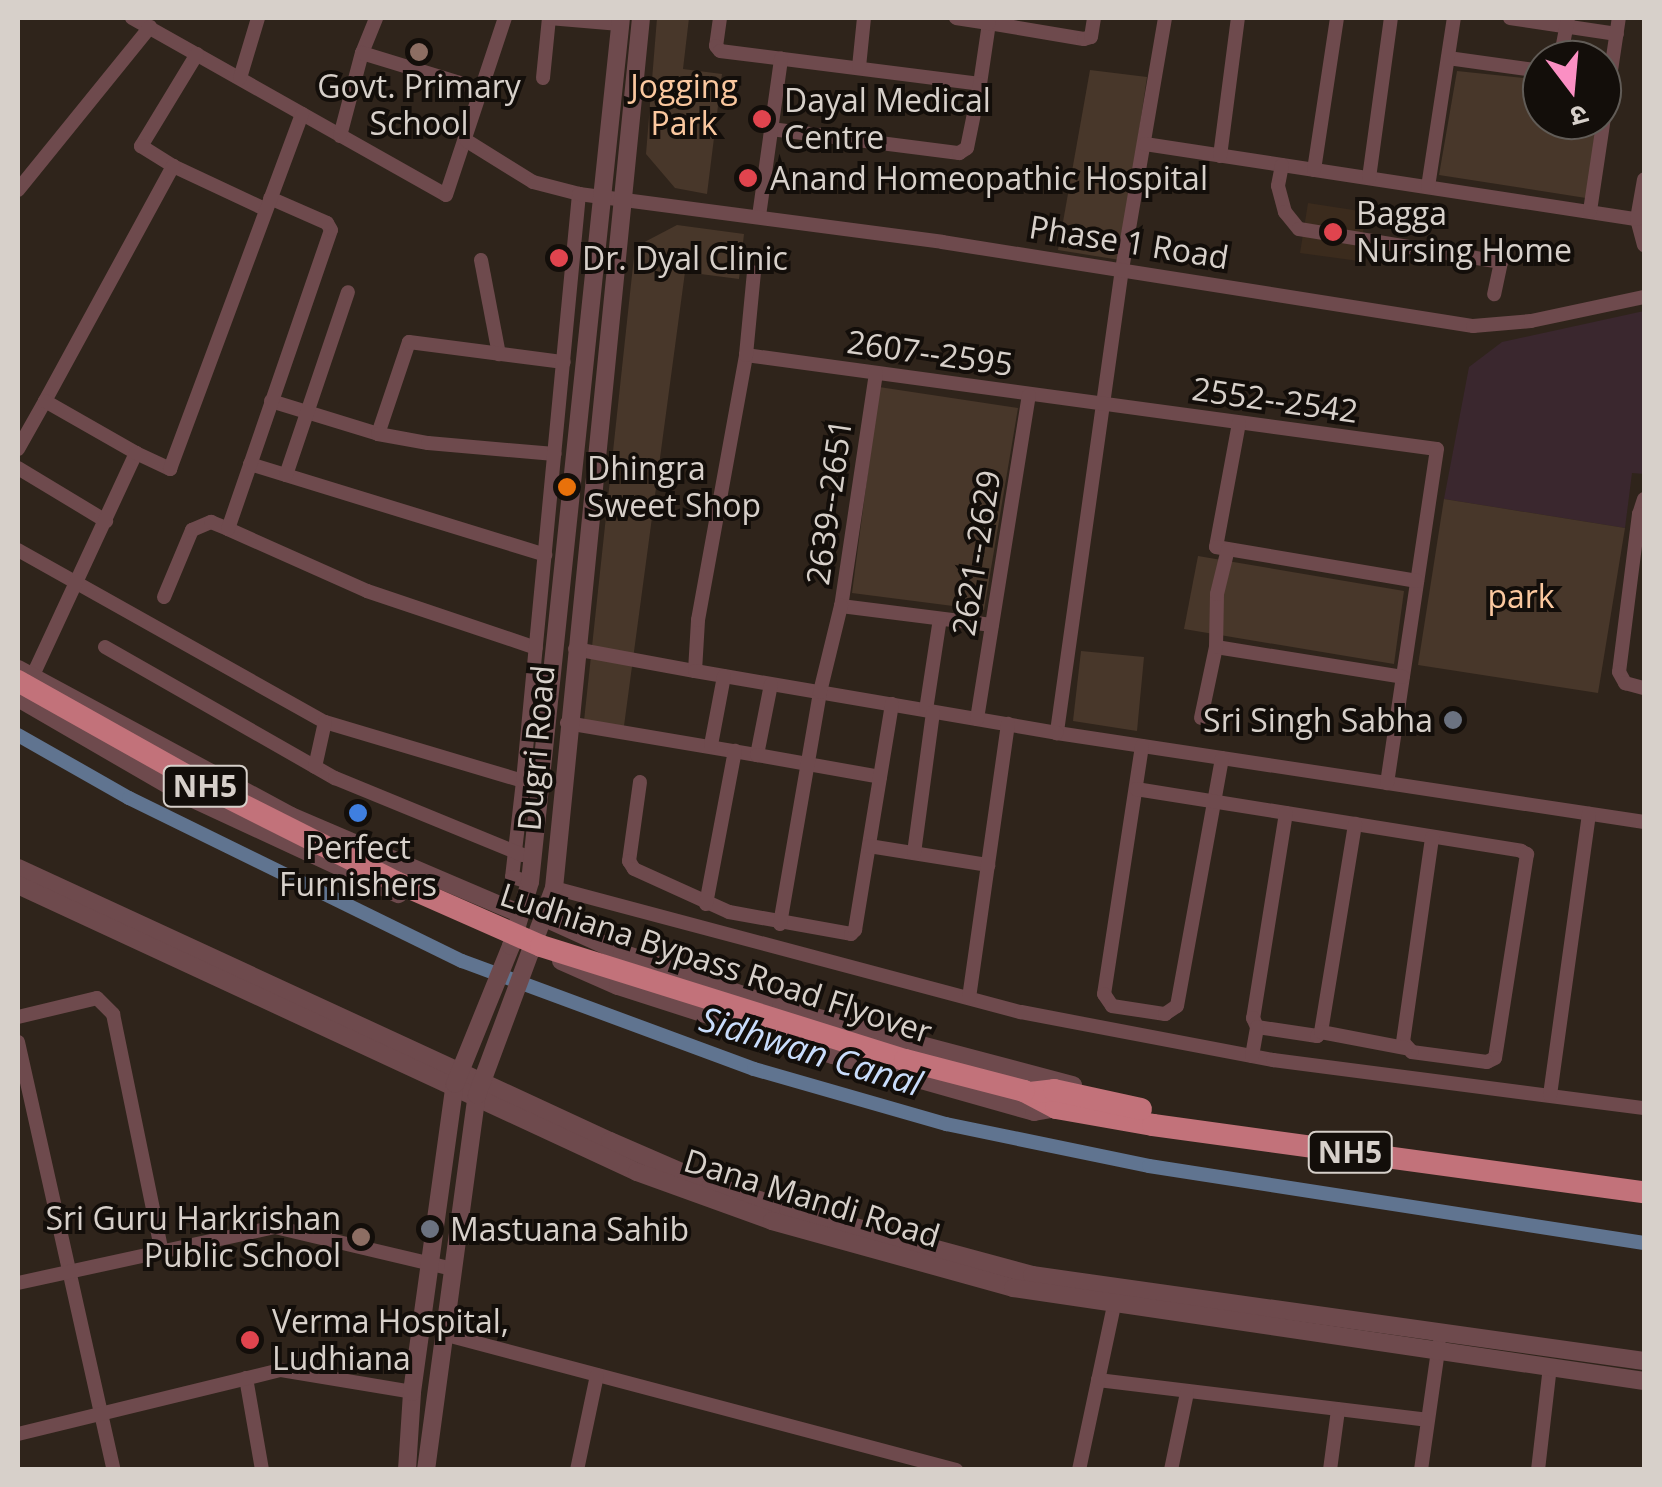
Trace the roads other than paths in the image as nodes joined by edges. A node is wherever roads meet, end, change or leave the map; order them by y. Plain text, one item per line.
1 (132, 18) edge
2 (258, 18) edge
3 (376, 18) edge
4 (503, 18) edge
5 (641, 18) edge
6 (720, 18) edge
7 (864, 18) edge
8 (956, 18) edge
9 (1094, 18) edge
10 (1165, 18) edge
11 (1238, 18) edge
12 (1337, 18) edge
13 (1391, 18) edge
14 (1454, 18) edge
15 (1510, 18) edge
16 (1619, 18) edge
17 (620, 21) edge
18 (1567, 22) edge
19 (989, 23) junction
20 (150, 27) junction
21 (1617, 34) junction
22 (362, 53) junction
23 (197, 54) junction
24 (1448, 58) junction
25 (781, 59) junction
26 (859, 67) junction
27 (1522, 68) edge
28 (240, 78) junction
29 (543, 78) dead end
30 (980, 84) junction
31 (483, 90) junction
32 (302, 114) junction
33 (771, 129) junction
34 (340, 136) junction
35 (467, 141) junction
36 (1144, 144) junction
37 (1220, 156) junction
38 (1282, 165) junction
39 (174, 166) junction
40 (1314, 170) junction
41 (1369, 178) junction
42 (1644, 180) edge
43 (1428, 187) junction
44 (18, 189) edge
45 (579, 194) junction
46 (603, 196) junction
47 (624, 198) junction
48 (267, 204) junction
49 (1590, 210) junction
50 (759, 216) junction
51 (1637, 218) junction
52 (1644, 246) edge
53 (481, 260) dead end
54 (1122, 269) junction
55 (754, 272) dead end
56 (348, 292) dead end
57 (1494, 294) dead end
58 (1644, 297) edge
59 (500, 354) junction
60 (746, 355) junction
61 (564, 362) junction
62 (876, 373) junction
63 (1029, 395) junction
64 (45, 402) junction
65 (272, 402) junction
66 (1106, 405) junction
67 (308, 412) junction
68 (1239, 423) junction
69 (378, 434) junction
70 (20, 439) edge
71 (136, 453) junction
72 (555, 454) junction
73 (250, 464) junction
74 (18, 468) edge
75 (286, 475) junction
76 (1644, 499) edge
77 (106, 521) junction
78 (228, 530) junction
79 (1222, 548) junction
80 (18, 550) edge
81 (545, 555) junction
82 (1418, 582) junction
83 (77, 587) junction
84 (164, 597) dead end
85 (841, 606) junction
86 (940, 619) junction
87 (992, 625) junction
88 (104, 647) dead end
89 (1216, 647) junction
90 (536, 648) junction
91 (576, 649) junction
92 (694, 671) junction
93 (23, 675) edge
94 (724, 676) junction
95 (1403, 677) junction
96 (771, 684) junction
97 (1644, 688) edge
98 (820, 692) junction
99 (18, 698) edge
100 (892, 704) junction
101 (930, 711) junction
102 (1202, 718) dead end
103 (977, 719) junction
104 (324, 722) junction
105 (568, 723) junction
106 (1008, 724) junction
107 (1057, 733) junction
108 (711, 745) junction
109 (1142, 746) junction
110 (735, 750) junction
111 (757, 755) junction
112 (1222, 758) junction
113 (807, 764) junction
114 (315, 767) junction
115 (880, 777) junction
116 (523, 780) junction
117 (640, 782) dead end
118 (1388, 783) junction
119 (1136, 789) junction
120 (1212, 802) junction
121 (1286, 814) junction
122 (1589, 814) junction
123 (1644, 822) edge
124 (1355, 824) junction
125 (1432, 837) junction
126 (869, 846) junction
127 (514, 852) junction
128 (914, 853) junction
129 (533, 859) junction
130 (988, 865) junction
131 (21, 881) edge
132 (530, 882) junction
133 (554, 888) junction
134 (706, 904) junction
135 (521, 914) junction
136 (546, 918) junction
137 (780, 924) junction
138 (512, 944) junction
139 (532, 952) junction
140 (968, 998) junction
141 (1108, 1002) junction
142 (18, 1018) edge
143 (1258, 1027) junction
144 (1105, 1028) junction
145 (1322, 1032) junction
146 (18, 1042) edge
147 (1405, 1048) junction
148 (1252, 1056) junction
149 (458, 1077) junction
150 (480, 1087) junction
151 (1027, 1092) junction
152 (1550, 1096) junction
153 (1092, 1097) junction
154 (1056, 1108) junction
155 (1644, 1108) edge
156 (1644, 1179) edge
157 (1644, 1192) edge
158 (162, 1252) junction
159 (429, 1264) junction
160 (452, 1269) junction
161 (69, 1272) junction
162 (18, 1284) edge
163 (1114, 1306) junction
164 (443, 1334) junction
165 (1440, 1343) junction
166 (1644, 1361) edge
167 (1550, 1368) junction
168 (597, 1375) junction
169 (246, 1378) junction
170 (1098, 1380) junction
171 (1644, 1380) edge
172 (412, 1392) junction
173 (1186, 1393) junction
174 (1338, 1410) junction
175 (102, 1413) junction
176 (1427, 1420) junction
177 (18, 1434) edge
178 (114, 1470) edge
179 (262, 1470) edge
180 (406, 1470) edge
181 (426, 1470) edge
182 (577, 1470) edge
183 (956, 1470) edge
184 (1079, 1470) edge
185 (1171, 1470) edge
186 (1330, 1470) edge
187 (1421, 1470) edge
188 (1538, 1470) edge

1 - 20 street
2 - 28 street
3 - 22 street
4 - 31 street
5 - 47 street, Dugri Road
6 - 25 street
7 - 26 street
8 - 19 street
9 - 19 street
10 - 36 street
11 - 37 street
12 - 40 street
13 - 41 street
14 - 24 street
15 - 18 street
16 - 21 street
17 - 29 street
17 - 46 street, Dugri Road
18 - 21 street
19 - 30 street
20 - 23 street
20 - 44 street
21 - 49 street
22 - 31 street
22 - 34 street
23 - 28 street
23 - 39 street
24 - 27 street
24 - 43 street
25 - 26 street
25 - 33 street
26 - 30 street
28 - 32 street
30 - 33 street
31 - 35 street
32 - 34 street
32 - 48 street
33 - 50 street
34 - 35 street
35 - 45 street, Phase 1 Road
36 - 37 street
36 - 54 street
37 - 38 street
38 - 40 street
38 - 57 street
39 - 48 street
39 - 64 street
40 - 41 street
41 - 43 street
42 - 51 street
43 - 49 street
45 - 46 street, Phase 1 Road
45 - 61 street
46 - 47 street, Phase 1 Road
46 - 129 street, Dugri Road
47 - 50 street, Phase 1 Road
47 - 91 street, Dugri Road
48 - 65 street
48 - 71 street
49 - 51 street
50 - 54 street, Phase 1 Road
51 - 52 street
53 - 59 street
54 - 58 street, Phase 1 Road
54 - 66 street
55 - 60 street
56 - 67 street
59 - 61 street
59 - 69 street
60 - 62 street, 2607--2595
60 - 92 street
61 - 72 street
62 - 63 street, 2607--2595
62 - 85 street, 2639--2651
63 - 66 street, 2607--2595
63 - 87 street, 2621--2629
64 - 70 street
64 - 71 street
65 - 67 street
65 - 73 street
66 - 68 street, 2552--2542
66 - 107 street
67 - 69 street
67 - 75 street
68 - 79 street
68 - 82 street, 2552--2542
69 - 72 street
71 - 77 street
72 - 81 street
73 - 75 street
73 - 78 street
74 - 77 street
75 - 81 street
76 - 97 street
77 - 83 street
78 - 84 street
78 - 90 street
79 - 82 street
79 - 89 street
80 - 83 street
81 - 90 street
82 - 95 street
83 - 93 street
83 - 104 street
85 - 86 street, 2639--2651
85 - 98 street
86 - 87 street, 2639--2651
86 - 101 street, 2621--2629
87 - 103 street, 2621--2629
88 - 114 street
89 - 95 street
89 - 102 street
90 - 116 street
91 - 92 street
91 - 105 street, Dugri Road
92 - 94 street
93 - 135 street
93 - 151 highway, Ludhiana Bypass Road Flyover / NH5, bridge
94 - 96 street
94 - 108 street
95 - 118 street
96 - 98 street
96 - 111 street
98 - 100 street
98 - 113 street
99 - 138 street
100 - 101 street
100 - 115 street
101 - 103 street
101 - 128 street, 2621--2629
103 - 106 street
104 - 114 street
104 - 116 street
105 - 108 street
105 - 133 street, Dugri Road
106 - 107 street
106 - 130 street
107 - 109 street
108 - 110 street
109 - 112 street
109 - 119 street
110 - 111 street
110 - 134 street
111 - 113 street
112 - 118 street
112 - 120 street
113 - 115 street
113 - 137 street
114 - 127 street
115 - 126 street
116 - 127 street
117 - 134 street
118 - 122 street
119 - 120 street
119 - 141 street
120 - 121 street
120 - 141 street
121 - 124 street
121 - 143 street
122 - 123 street
122 - 152 street
124 - 125 street
124 - 145 street
125 - 147 street
125 - 147 street
126 - 128 street
126 - 137 street
127 - 129 street
127 - 132 street
128 - 130 street
129 - 132 street, Dugri Road
130 - 140 street
131 - 149 street, Dana Mandi Road
132 - 135 street, Dugri Road
133 - 136 street, Dugri Road
133 - 140 street
134 - 137 street
135 - 138 street, Dugri Road
136 - 139 street, Dugri Road
136 - 153 street
138 - 139 street
138 - 149 street, Dugri Road
139 - 150 street, Dugri Road
139 - 154 street
140 - 144 street
141 - 144 street
142 - 158 street
143 - 145 street
143 - 148 street
144 - 148 street
145 - 147 street
146 - 161 street
148 - 152 street
149 - 150 street, Dana Mandi Road
149 - 159 street, Dugri Road
150 - 160 street, Dugri Road
150 - 163 street, Dana Mandi Road
150 - 165 street
151 - 153 highway, Ludhiana Bypass Road Flyover / NH5
151 - 154 highway, Ludhiana Bypass Road Flyover / NH5
152 - 155 street
153 - 156 highway, NH5
154 - 157 highway, NH5
158 - 159 street
158 - 161 street
159 - 160 street
159 - 172 street, Dugri Road
160 - 164 street, Dugri Road
161 - 162 street
161 - 175 street
163 - 165 street, Dana Mandi Road
163 - 170 street
164 - 168 street
164 - 181 street, Dugri Road
165 - 166 street
165 - 167 street, Dana Mandi Road
165 - 176 street
167 - 171 street, Dana Mandi Road
167 - 188 street
168 - 182 street
168 - 183 street
169 - 172 street
169 - 175 street
169 - 179 street
170 - 173 street
170 - 184 street
172 - 180 street, Dugri Road
173 - 174 street
173 - 185 street
174 - 176 street
174 - 186 street
175 - 177 street
175 - 178 street
176 - 187 street

